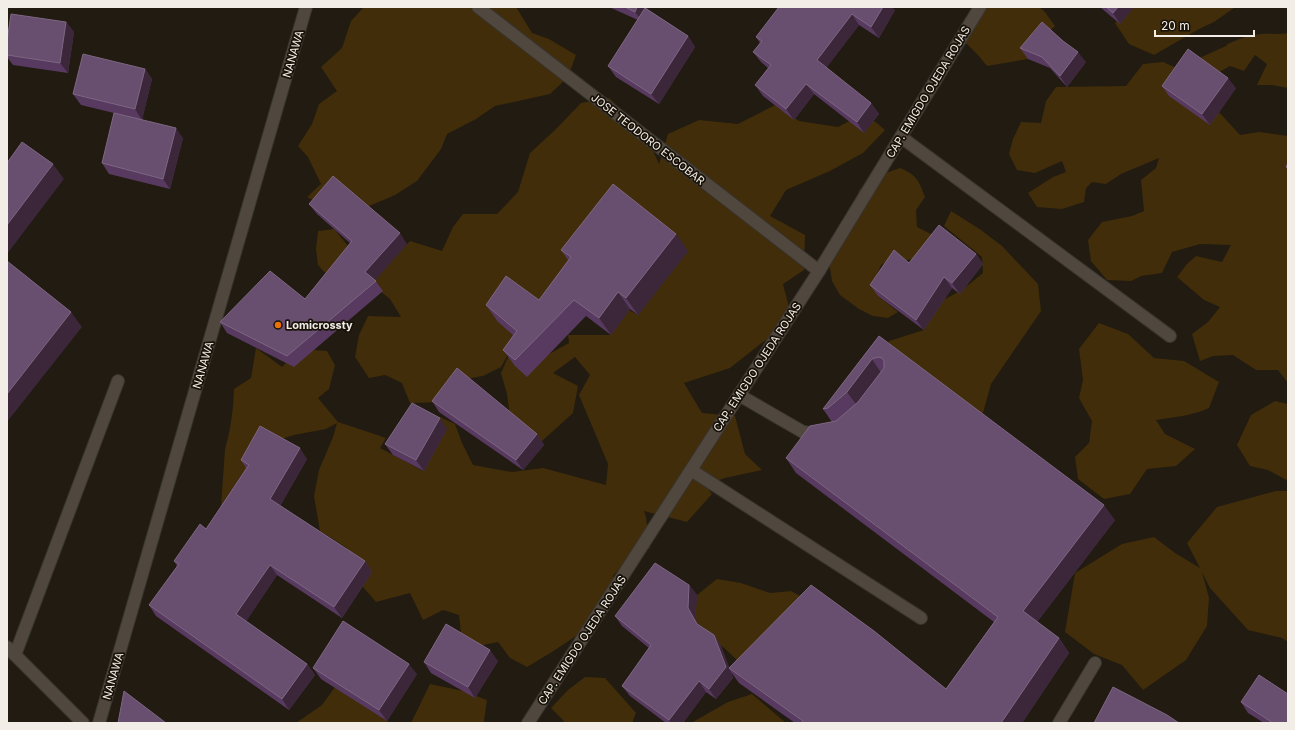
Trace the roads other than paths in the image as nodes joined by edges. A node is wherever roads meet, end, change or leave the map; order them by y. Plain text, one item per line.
1 (306, 7) edge
2 (478, 7) edge
3 (980, 7) edge
4 (901, 137) junction
5 (819, 271) junction
6 (1170, 336) dead end
7 (118, 381) dead end
8 (739, 395) junction
9 (829, 433) edge
10 (691, 470) junction
11 (921, 618) dead end
12 (11, 651) edge
13 (1094, 664) dead end
14 (83, 723) edge
15 (99, 723) edge
16 (528, 723) edge
17 (1059, 723) edge

1 - 15 street, NANAWA
2 - 5 street, JOSE TEODORO ESCOBAR
3 - 4 street, CAP. EMIGDO OJEDA ROJAS
4 - 5 street, CAP. EMIGDO OJEDA ROJAS
4 - 6 street
5 - 8 street, CAP. EMIGDO OJEDA ROJAS
7 - 12 street
8 - 9 street
8 - 10 street, CAP. EMIGDO OJEDA ROJAS
10 - 11 street
10 - 16 street, CAP. EMIGDO OJEDA ROJAS
12 - 14 street
13 - 17 street

